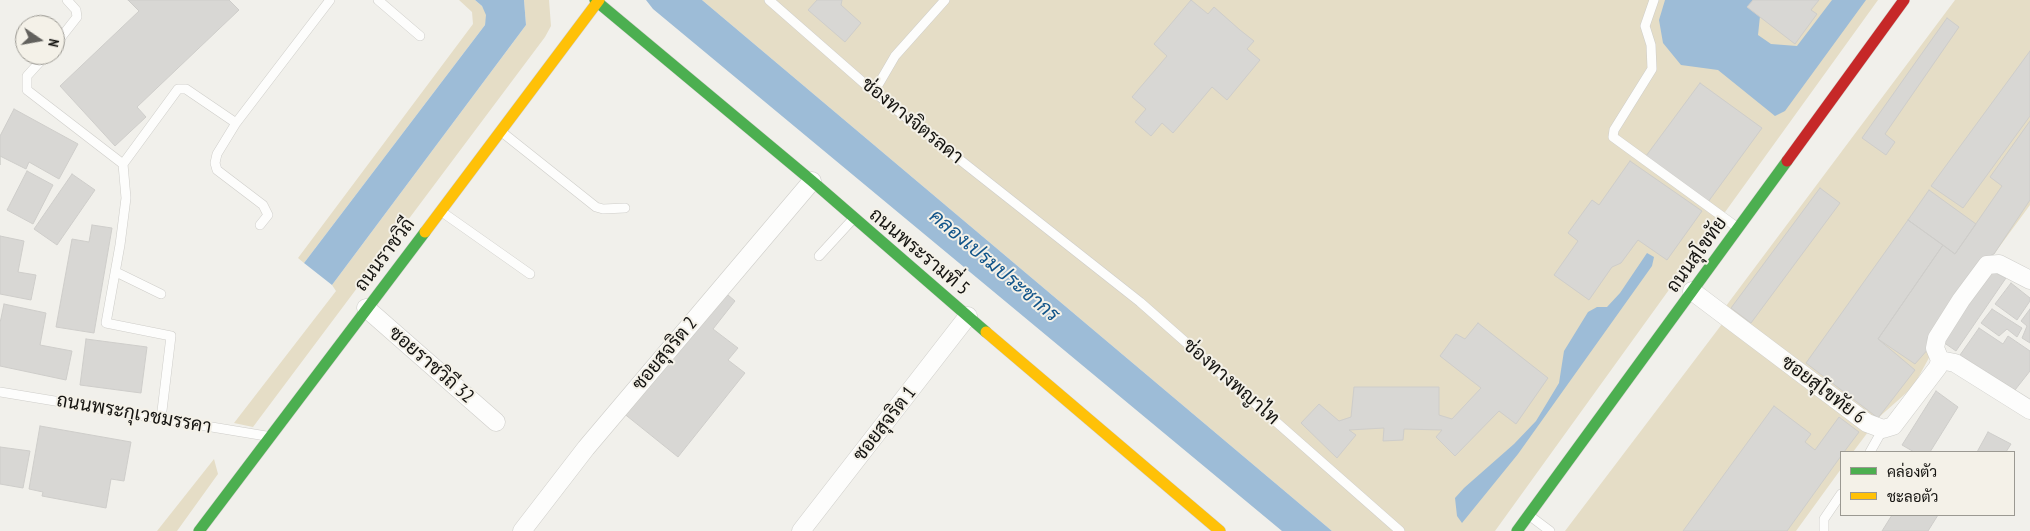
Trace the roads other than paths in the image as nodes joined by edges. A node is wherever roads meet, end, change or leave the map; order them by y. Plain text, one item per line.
1 (67, 0) edge
2 (330, 0) edge
3 (378, 0) edge
4 (769, 0) edge
5 (945, 0) edge
6 (1654, 0) edge
7 (1904, 0) edge
8 (597, 1) edge
9 (65, 32) edge
10 (420, 36) dead end
11 (37, 65) edge
12 (874, 92) junction
13 (236, 123) junction
14 (500, 131) junction
15 (123, 164) junction
16 (812, 181) junction
17 (625, 208) dead end
18 (441, 210) junction
19 (853, 219) junction
20 (260, 225) dead end
21 (1738, 228) junction
22 (1058, 237) joint
23 (819, 256) dead end
24 (116, 272) junction
25 (530, 274) dead end
26 (2030, 280) edge
27 (1692, 291) junction
28 (161, 294) dead end
29 (366, 308) junction
30 (968, 316) junction
31 (1940, 360) junction
32 (0, 392) edge
33 (2030, 410) edge
34 (161, 419) junction
35 (496, 422) dead end
36 (1883, 429) junction
37 (269, 437) junction
38 (1871, 451) edge
39 (1840, 496) edge
40 (1529, 515) junction
41 (199, 531) edge
42 (522, 531) edge
43 (801, 531) edge
44 (1220, 531) edge
45 (1400, 531) edge
46 (1517, 531) edge
47 (1550, 531) edge
48 (1824, 531) edge

1 - 9 lane
2 - 13 lane
3 - 10 lane
4 - 12 lane, ช่องทางจิตรลดา
5 - 12 lane
6 - 21 lane
7 - 21 main road, ถนนสุโขทัย
8 - 14 main road, ถนนราชวิถี
8 - 16 main road, ถนนพระรามที่ 5
11 - 15 lane
12 - 22 lane, ช่องทางจิตรลดา
13 - 15 lane
13 - 20 lane
14 - 17 lane
14 - 18 main road, ถนนราชวิถี
15 - 24 lane
16 - 19 main road, ถนนพระรามที่ 5
16 - 42 street, ซอยสุจริต 2
18 - 25 lane
18 - 29 main road, ถนนราชวิถี
19 - 23 lane
19 - 30 main road, ถนนพระรามที่ 5
21 - 27 main road, ถนนสุโขทัย
22 - 45 lane, ช่องทางพญาไท
24 - 28 lane
24 - 34 lane
26 - 31 street
27 - 36 street, ซอยสุโขทัย 6
27 - 40 main road, ถนนสุโขทัย
29 - 35 street, ซอยราชวิถี 32
29 - 37 main road, ถนนราชวิถี
30 - 43 street, ซอยสุจริต 1
30 - 44 main road, ถนนพระรามที่ 5
31 - 33 street
31 - 36 street, ซอยสุโขทัย 6
32 - 34 lane, ถนนพระกุเวชมรรคา
34 - 37 lane, ถนนพระกุเวชมรรคา
36 - 38 lane
37 - 41 main road, ถนนราชวิถี
39 - 48 lane
40 - 46 main road, ถนนสุโขทัย
40 - 47 lane

